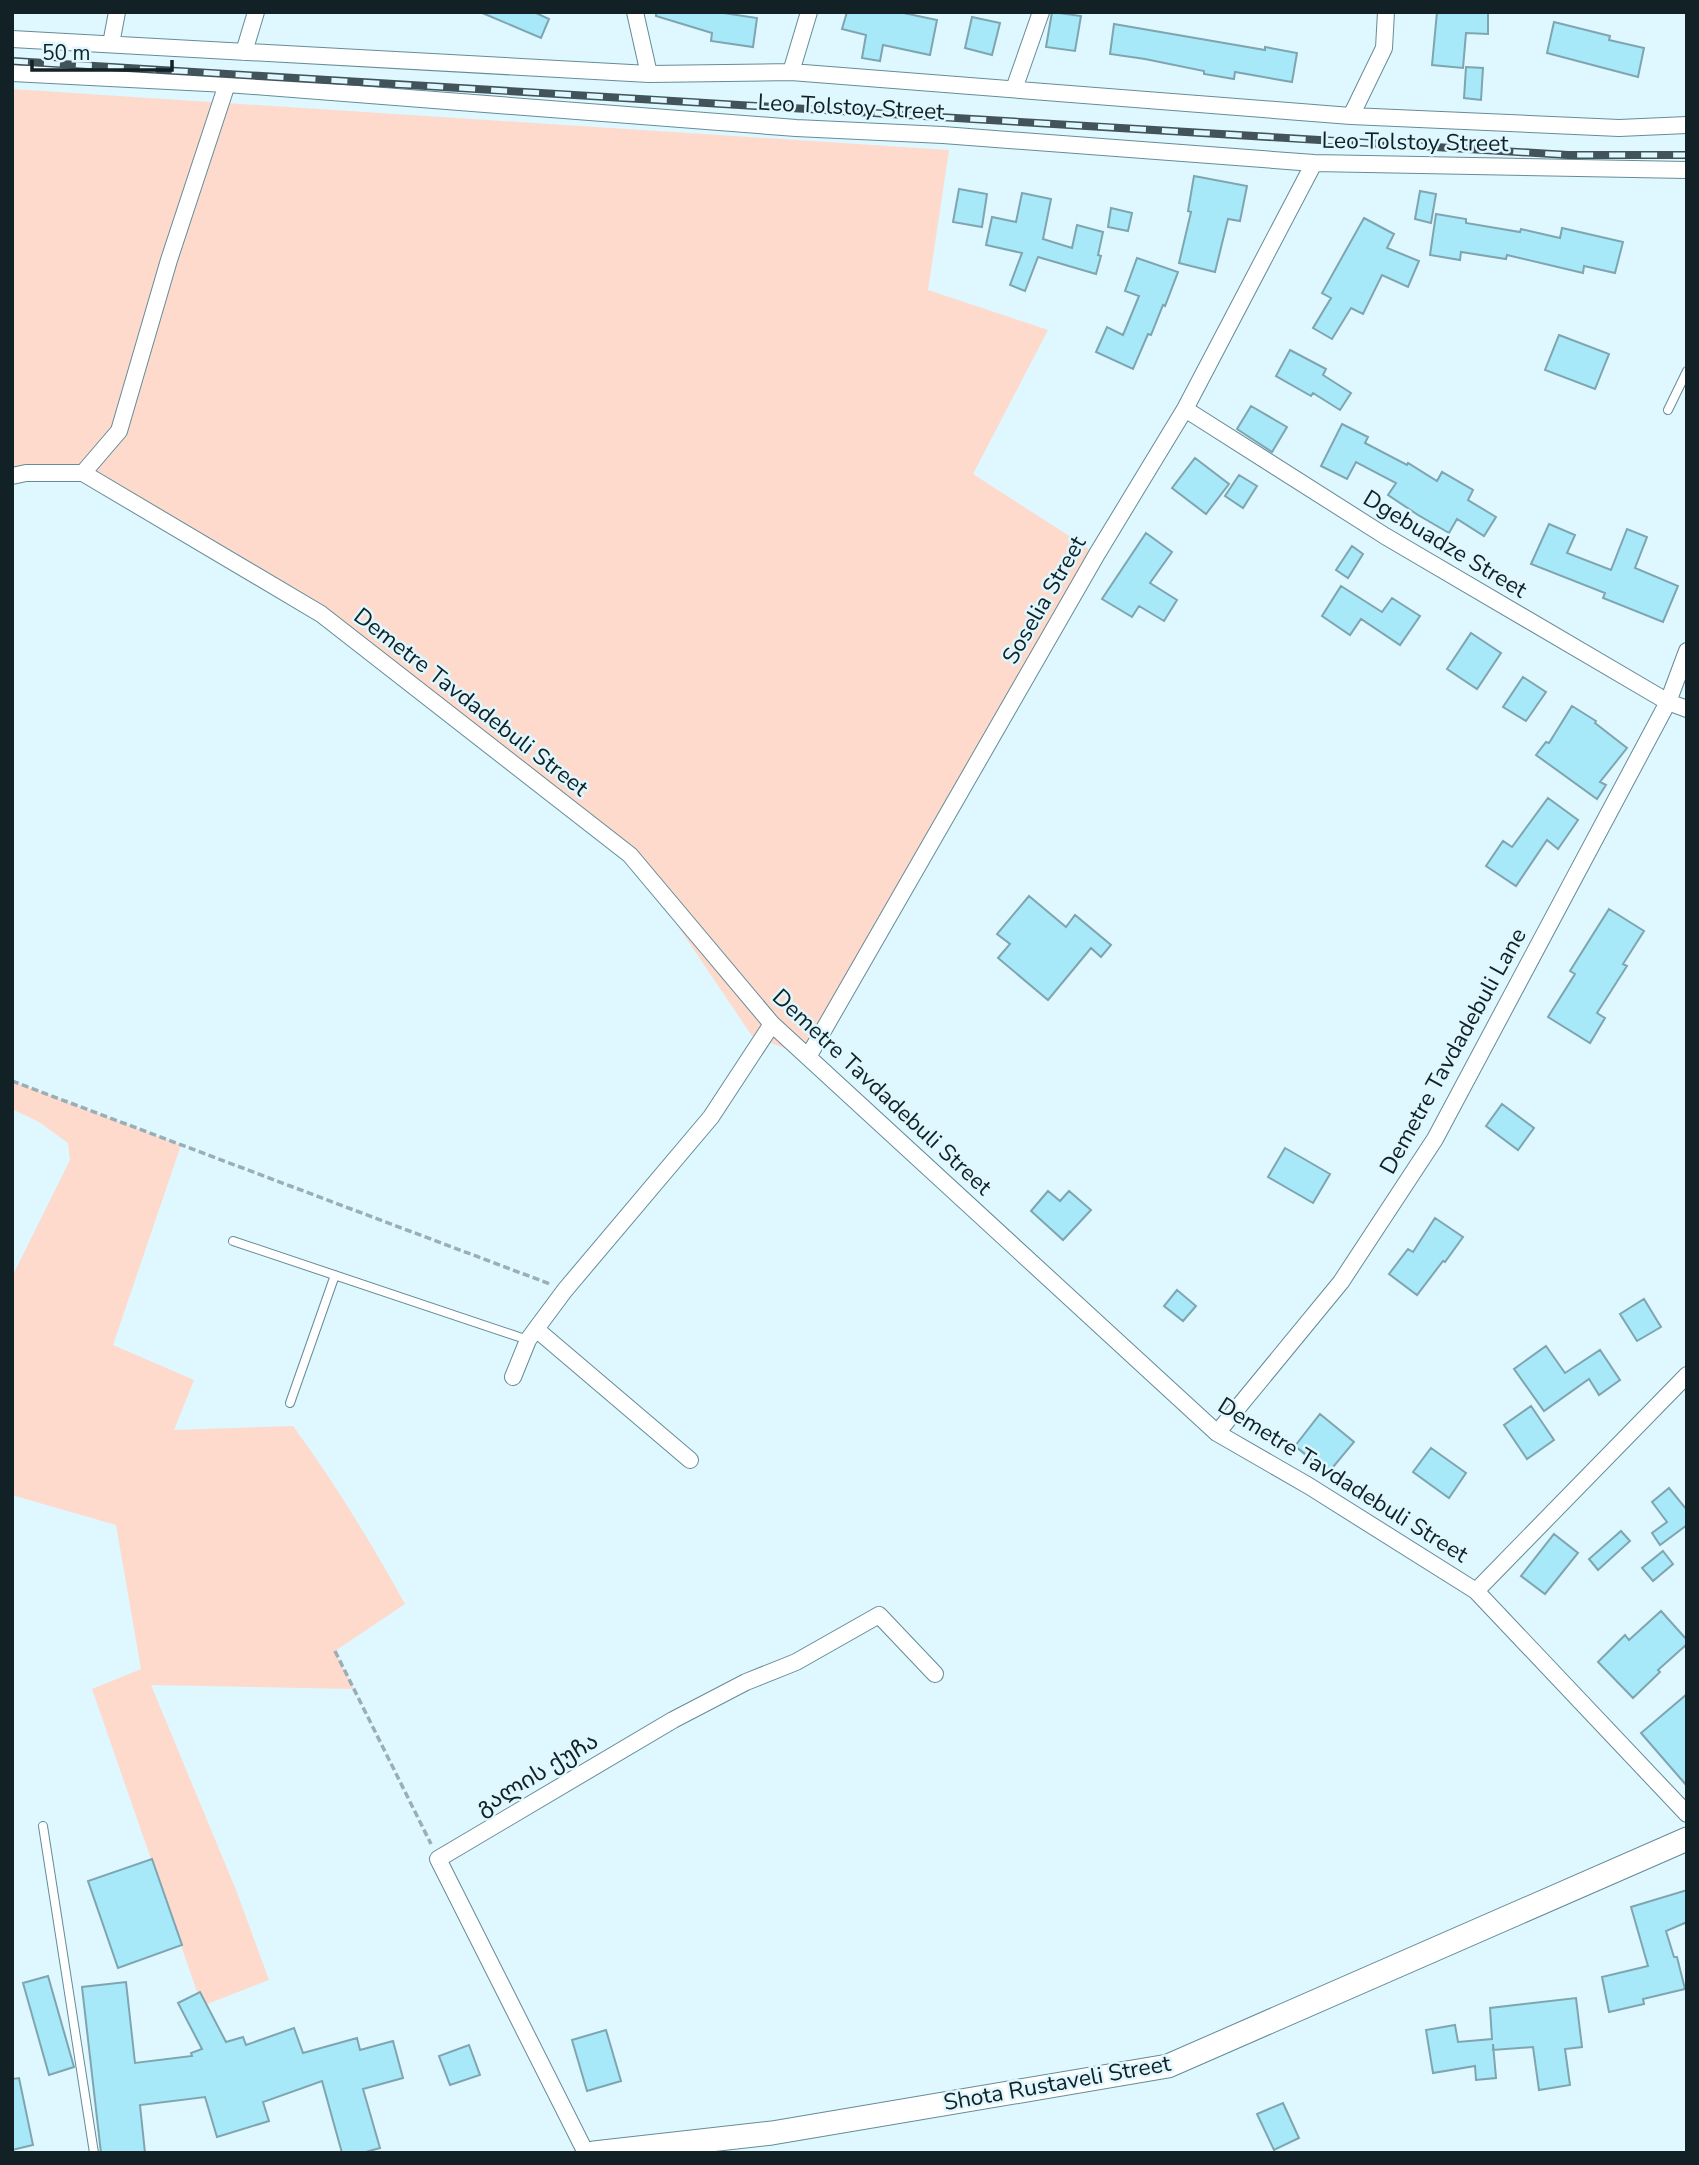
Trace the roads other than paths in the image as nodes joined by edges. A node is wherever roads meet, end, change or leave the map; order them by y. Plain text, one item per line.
1 (117, 12) edge
2 (256, 12) edge
3 (635, 12) edge
4 (809, 12) edge
5 (1041, 12) edge
6 (1386, 12) edge
7 (12, 39) edge
8 (111, 44) junction
9 (244, 52) junction
10 (791, 72) junction
11 (12, 73) edge
12 (649, 74) junction
13 (226, 84) junction
14 (1014, 89) junction
15 (1351, 116) junction
16 (1687, 125) edge
17 (1314, 163) junction
18 (1687, 170) edge
19 (1687, 371) edge
20 (1185, 409) junction
21 (1668, 410) dead end
22 (83, 473) junction
23 (12, 476) edge
24 (1687, 652) edge
25 (1668, 702) junction
26 (1687, 709) edge
27 (772, 1024) junction
28 (807, 1057) junction
29 (233, 1241) dead end
30 (335, 1275) junction
31 (532, 1335) junction
32 (1687, 1375) edge
33 (513, 1377) dead end
34 (290, 1403) dead end
35 (1217, 1433) junction
36 (691, 1460) dead end
37 (1476, 1591) junction
38 (935, 1674) dead end
39 (1687, 1814) edge
40 (43, 1826) dead end
41 (1687, 1839) edge
42 (772, 2143) edge
43 (94, 2153) edge
44 (586, 2153) edge
45 (594, 2153) edge

1 - 8 street
2 - 9 street
3 - 12 street
4 - 10 street
5 - 14 street
6 - 15 street
7 - 8 street, Leo Tolstoy Street
8 - 9 street, Leo Tolstoy Street
9 - 12 street, Leo Tolstoy Street
10 - 12 street, Leo Tolstoy Street
10 - 14 street, Leo Tolstoy Street
11 - 13 street, Leo Tolstoy Street
13 - 17 street, Leo Tolstoy Street
13 - 22 street
14 - 15 street, Leo Tolstoy Street
15 - 16 street, Leo Tolstoy Street
17 - 18 street, Leo Tolstoy Street
17 - 20 street, Soselia Street
19 - 21 lane
20 - 25 street, Dgebuadze Street
20 - 28 street, Soselia Street
22 - 23 street
22 - 27 street, Demetre Tavdadebuli Street
24 - 25 street, Demetre Tavdadebuli Lane
25 - 26 street, Dgebuadze Street
25 - 35 street, Demetre Tavdadebuli Lane
27 - 28 street, Demetre Tavdadebuli Street
27 - 31 street
28 - 35 street, Demetre Tavdadebuli Street
29 - 30 lane
30 - 31 lane
30 - 34 lane
31 - 33 street
31 - 36 street
32 - 37 street
35 - 37 street, Demetre Tavdadebuli Street
37 - 39 street, Demetre Tavdadebuli Street
38 - 44 street, გალის ქუჩა
40 - 43 lane
41 - 42 main road, Shota Rustaveli Street
42 - 45 main road, Shota Rustaveli Street

